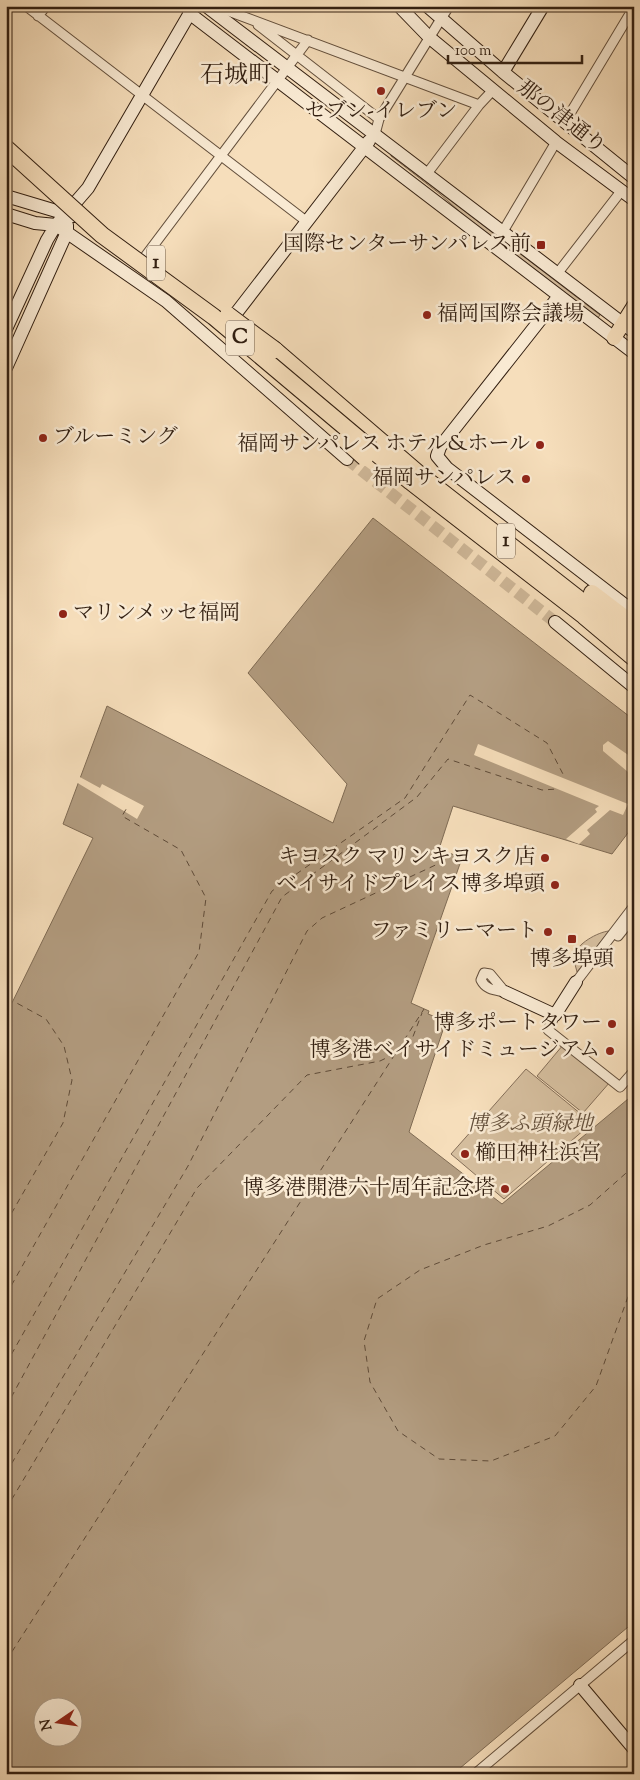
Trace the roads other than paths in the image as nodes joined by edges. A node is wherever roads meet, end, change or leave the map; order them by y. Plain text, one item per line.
1 (26, 6) edge
2 (46, 6) edge
3 (206, 6) edge
4 (215, 6) edge
5 (399, 6) edge
6 (427, 6) edge
7 (449, 6) edge
8 (543, 6) edge
9 (634, 7) edge
10 (192, 10) edge
11 (38, 16) junction
12 (442, 19) junction
13 (252, 20) junction
14 (430, 38) junction
15 (308, 40) junction
16 (297, 56) junction
17 (288, 68) junction
18 (503, 72) junction
19 (406, 78) junction
20 (278, 81) junction
21 (493, 90) junction
22 (142, 93) junction
23 (479, 105) junction
24 (380, 119) junction
25 (565, 122) junction
26 (374, 134) junction
27 (556, 142) junction
28 (364, 147) junction
29 (6, 148) edge
30 (223, 156) junction
31 (6, 159) edge
32 (39, 175) joint
33 (426, 175) junction
34 (633, 175) edge
35 (622, 190) junction
36 (6, 196) edge
37 (634, 200) edge
38 (68, 213) junction
39 (6, 214) edge
40 (306, 221) junction
41 (56, 225) junction
42 (67, 232) junction
43 (502, 233) junction
44 (102, 234) junction
45 (141, 262) junction
46 (557, 274) junction
47 (558, 296) junction
48 (634, 306) edge
49 (214, 317) junction
50 (628, 328) edge
51 (6, 329) edge
52 (614, 338) junction
53 (214, 341) junction
54 (275, 350) junction
55 (634, 353) edge
56 (6, 368) edge
57 (347, 459) tunnel mouth
58 (634, 612) edge
59 (555, 622) tunnel mouth
60 (634, 625) edge
61 (634, 643) edge
62 (634, 658) edge
63 (634, 687) edge
64 (634, 906) edge
65 (634, 916) edge
66 (576, 982) junction
67 (505, 992) dead end
68 (555, 1014) junction
69 (634, 1071) edge
70 (634, 1640) edge
71 (580, 1685) junction
72 (634, 1749) edge
73 (475, 1774) edge

1 - 11 street
2 - 11 street
3 - 17 street
4 - 13 street
5 - 14 street, 那の津通り
6 - 12 street, 那の津通り
7 - 12 street
8 - 18 street
9 - 25 street
10 - 20 street
10 - 22 street
11 - 22 street
12 - 14 street
12 - 18 street, 那の津通り
13 - 15 street
13 - 16 street
14 - 19 street
14 - 21 street, 那の津通り
15 - 16 street
15 - 19 street
16 - 17 street
16 - 24 street
17 - 20 street
17 - 26 street
18 - 25 street, 那の津通り
19 - 23 street
19 - 24 street
20 - 28 street
20 - 30 street
21 - 23 street
21 - 27 street, 那の津通り
22 - 30 street
22 - 38 street
23 - 33 street
24 - 26 street
25 - 34 street, 那の津通り
26 - 28 street
26 - 33 street
27 - 35 street, 那の津通り
27 - 43 street
28 - 40 street
28 - 47 street
29 - 32 highway, C, bridge
29 - 44 highway, C, bridge
30 - 40 street
30 - 45 street
31 - 44 highway, bridge
32 - 54 highway, 1, bridge
33 - 43 street
35 - 37 street, 那の津通り
35 - 46 street
36 - 38 street
38 - 41 street
38 - 42 street
38 - 45 street
39 - 41 street
40 - 53 street
41 - 42 street
41 - 51 street
42 - 53 street
42 - 56 street
43 - 46 street
44 - 49 highway, C, bridge
45 - 53 street
46 - 50 street
47 - 52 street
47 - 58 street
48 - 50 main road
49 - 61 highway, bridge
49 - 62 highway, C, bridge
50 - 52 main road
52 - 55 street
53 - 57 street
54 - 60 highway
54 - 61 highway, 1
59 - 63 street
64 - 66 street
65 - 66 street
66 - 68 street
67 - 68 street
68 - 69 street
70 - 71 street
71 - 72 street
71 - 73 street

